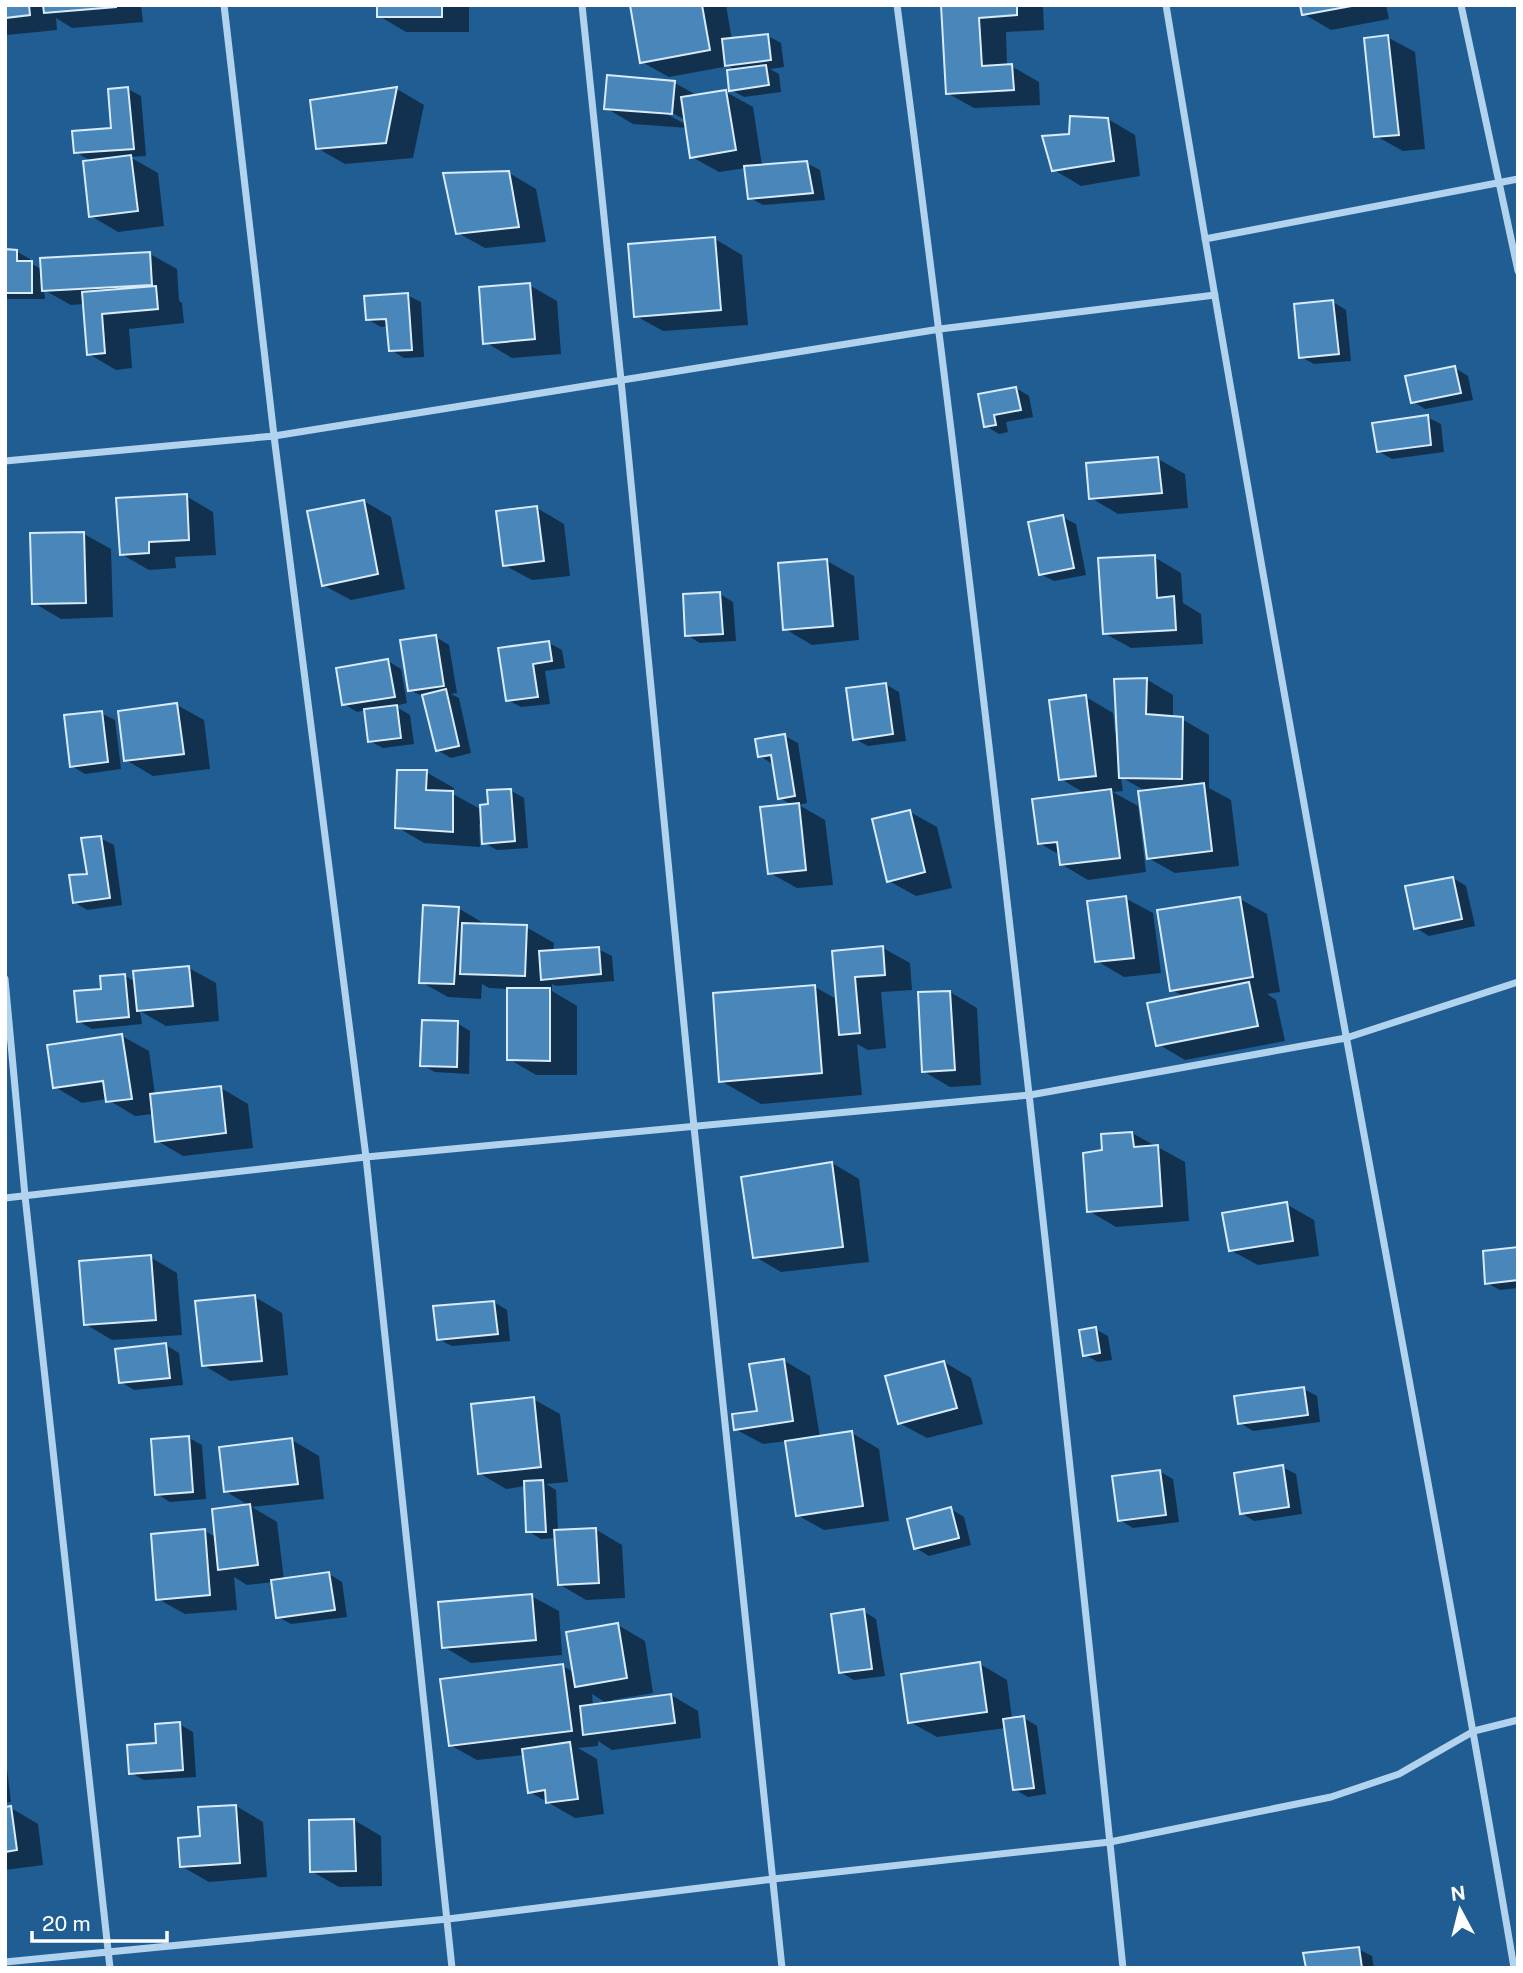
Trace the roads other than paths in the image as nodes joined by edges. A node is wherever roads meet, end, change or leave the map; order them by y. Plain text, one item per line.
1 (224, 5) edge
2 (582, 5) edge
3 (897, 5) edge
4 (1166, 5) edge
5 (1461, 5) edge
6 (1518, 179) edge
7 (1499, 182) junction
8 (1205, 239) junction
9 (1518, 271) edge
10 (1215, 295) junction
11 (940, 329) junction
12 (621, 380) junction
13 (274, 436) junction
14 (5, 460) edge
15 (5, 979) edge
16 (1518, 982) edge
17 (1346, 1038) junction
18 (1030, 1096) junction
19 (694, 1127) junction
20 (366, 1157) junction
21 (24, 1196) junction
22 (5, 1198) edge
23 (1518, 1720) edge
24 (1474, 1731) junction
25 (1110, 1842) junction
26 (773, 1879) junction
27 (448, 1919) junction
28 (108, 1951) junction
29 (5, 1962) edge
30 (110, 1968) edge
31 (452, 1968) edge
32 (782, 1968) edge
33 (1123, 1968) edge
34 (1514, 1968) edge

1 - 13 street
2 - 12 street
3 - 11 street
4 - 8 street
5 - 7 street
6 - 7 street
7 - 8 street
7 - 9 street
8 - 10 street
10 - 11 street
10 - 17 street
11 - 12 street
11 - 18 street
12 - 13 street
12 - 19 street
13 - 14 street
13 - 20 street
15 - 21 street
16 - 17 street
17 - 18 street
17 - 24 street
18 - 19 street
18 - 25 street
19 - 20 street
19 - 26 street
20 - 21 street
20 - 27 street
21 - 22 street
21 - 28 street
23 - 24 street
24 - 25 street
24 - 34 street
25 - 26 street
25 - 33 street
26 - 27 street
26 - 32 street
27 - 28 street
27 - 31 street
28 - 29 street
28 - 30 street

